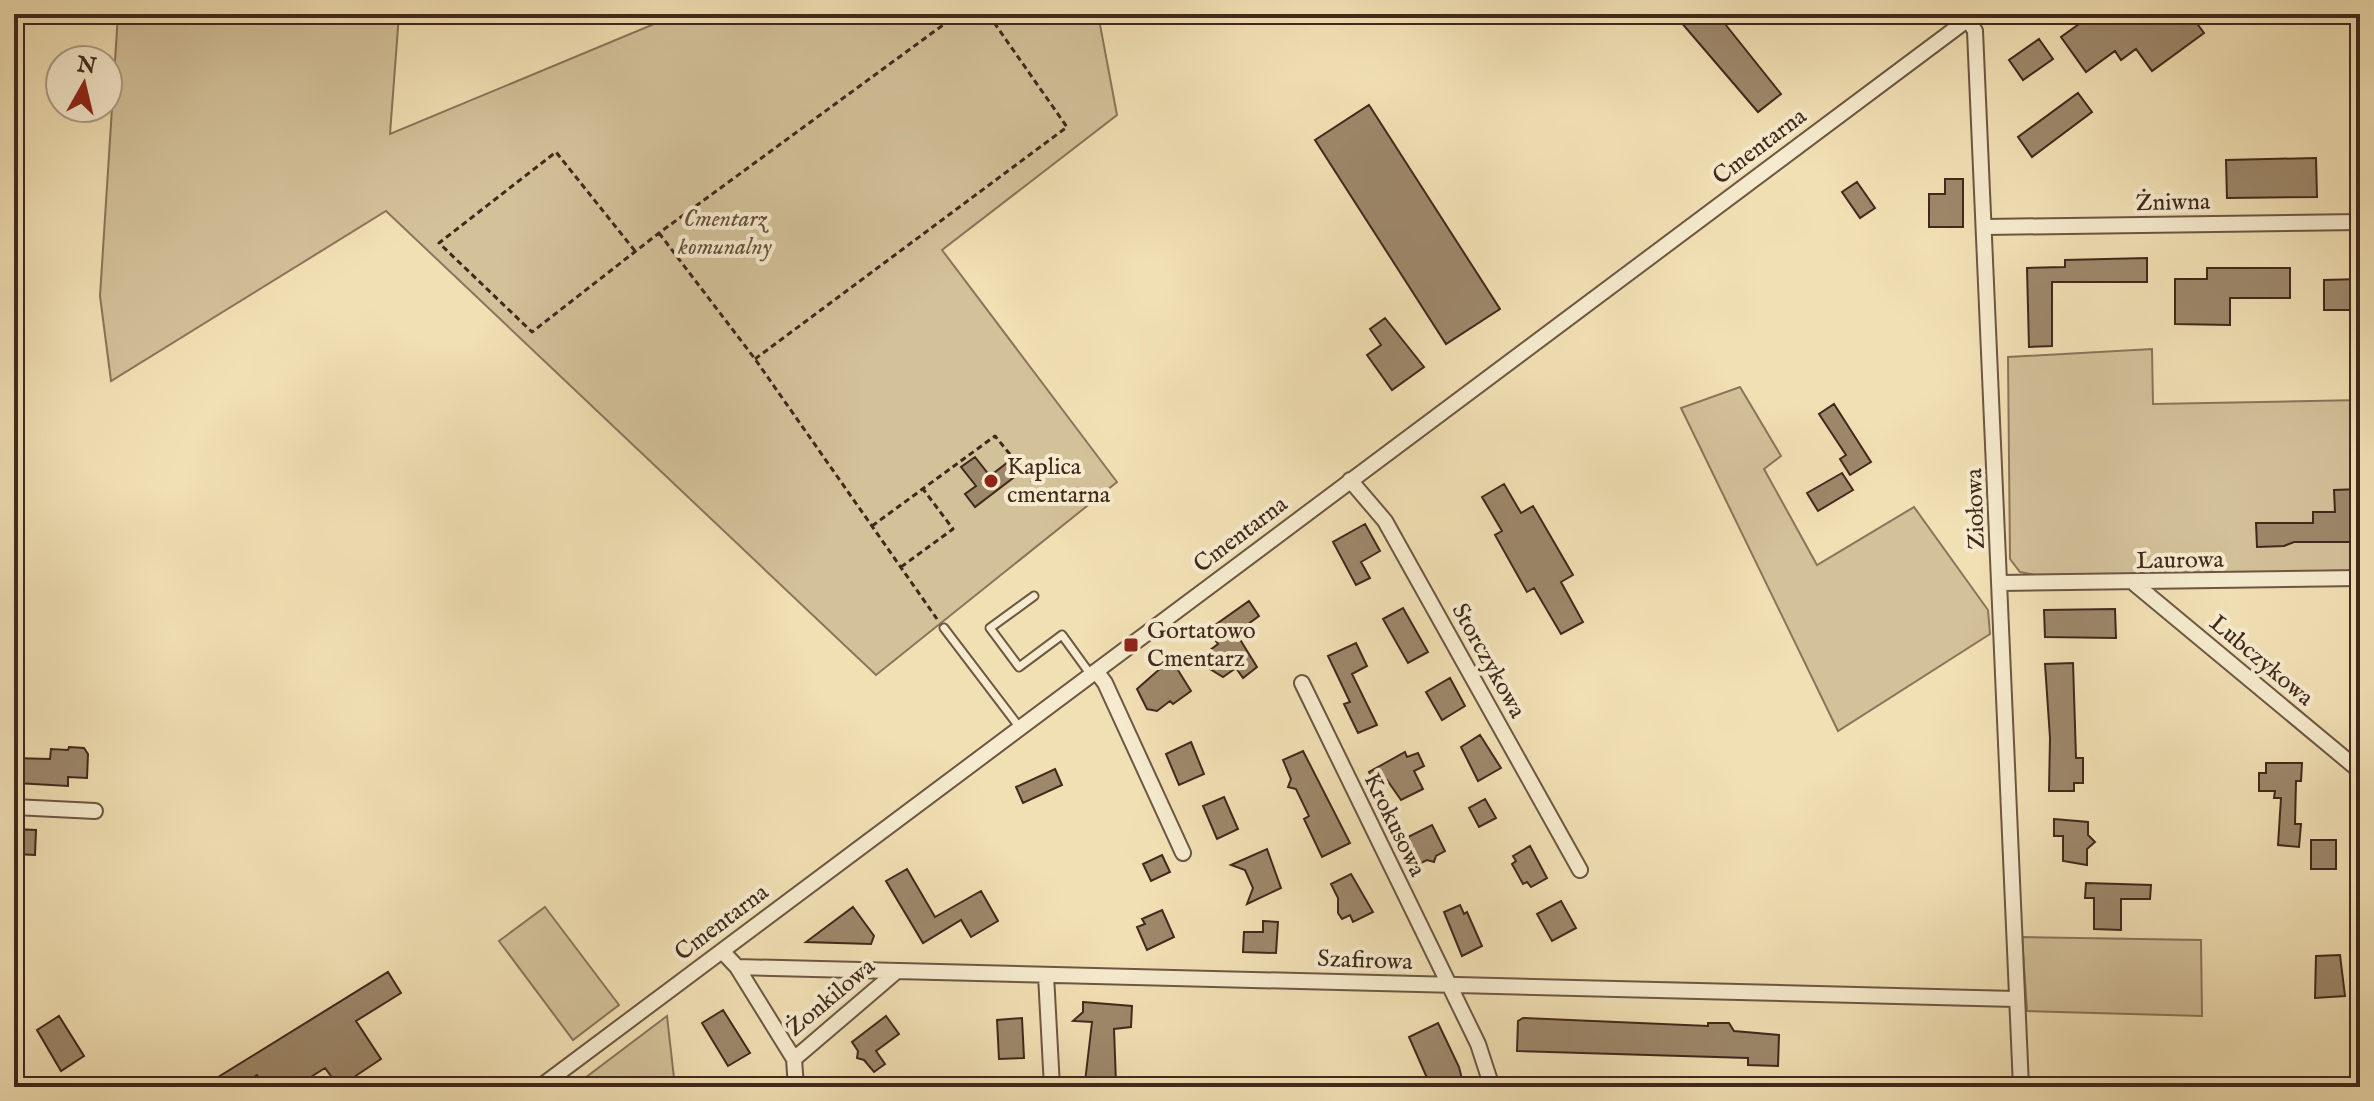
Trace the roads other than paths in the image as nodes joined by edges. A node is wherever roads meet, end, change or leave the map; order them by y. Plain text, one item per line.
1 (1970, 15) edge
2 (2360, 222) edge
3 (1986, 227) junction
4 (1350, 480) junction
5 (2360, 578) edge
6 (2001, 583) junction
7 (2135, 584) junction
8 (1034, 596) dead end
9 (944, 628) road end
10 (1093, 673) junction
11 (1302, 683) dead end
12 (1020, 728) junction
13 (2360, 771) edge
14 (14, 807) edge
15 (95, 811) dead end
16 (1183, 853) dead end
17 (1580, 870) dead end
18 (722, 951) junction
19 (737, 967) junction
20 (897, 971) junction
21 (1046, 975) junction
22 (1446, 985) junction
23 (2015, 999) junction
24 (794, 1059) junction
25 (540, 1087) edge
26 (796, 1087) edge
27 (1052, 1087) edge
28 (1492, 1087) edge
29 (2021, 1087) edge

1 - 3 street, Ziołowa
1 - 4 street, Cmentarna
2 - 3 street, Żniwna
3 - 6 street, Ziołowa
4 - 10 street, Cmentarna
4 - 17 street, Storczykowa
5 - 7 street, Laurowa
6 - 7 street, Laurowa
6 - 23 street, Ziołowa
7 - 13 street, Lubczykowa
8 - 10 lane
9 - 12 lane
10 - 12 street, Cmentarna
10 - 16 street
11 - 22 street, Krokusowa
12 - 18 street, Cmentarna
14 - 15 street
18 - 19 street
18 - 25 street, Cmentarna
19 - 20 street, Szafirowa
19 - 24 street, Żonkilowa
20 - 21 street, Szafirowa
20 - 24 street, Żonkilowa
21 - 22 street, Szafirowa
21 - 27 street
22 - 23 street, Szafirowa
22 - 28 street, Krokusowa
23 - 29 street, Ziołowa
24 - 26 street, Żonkilowa

